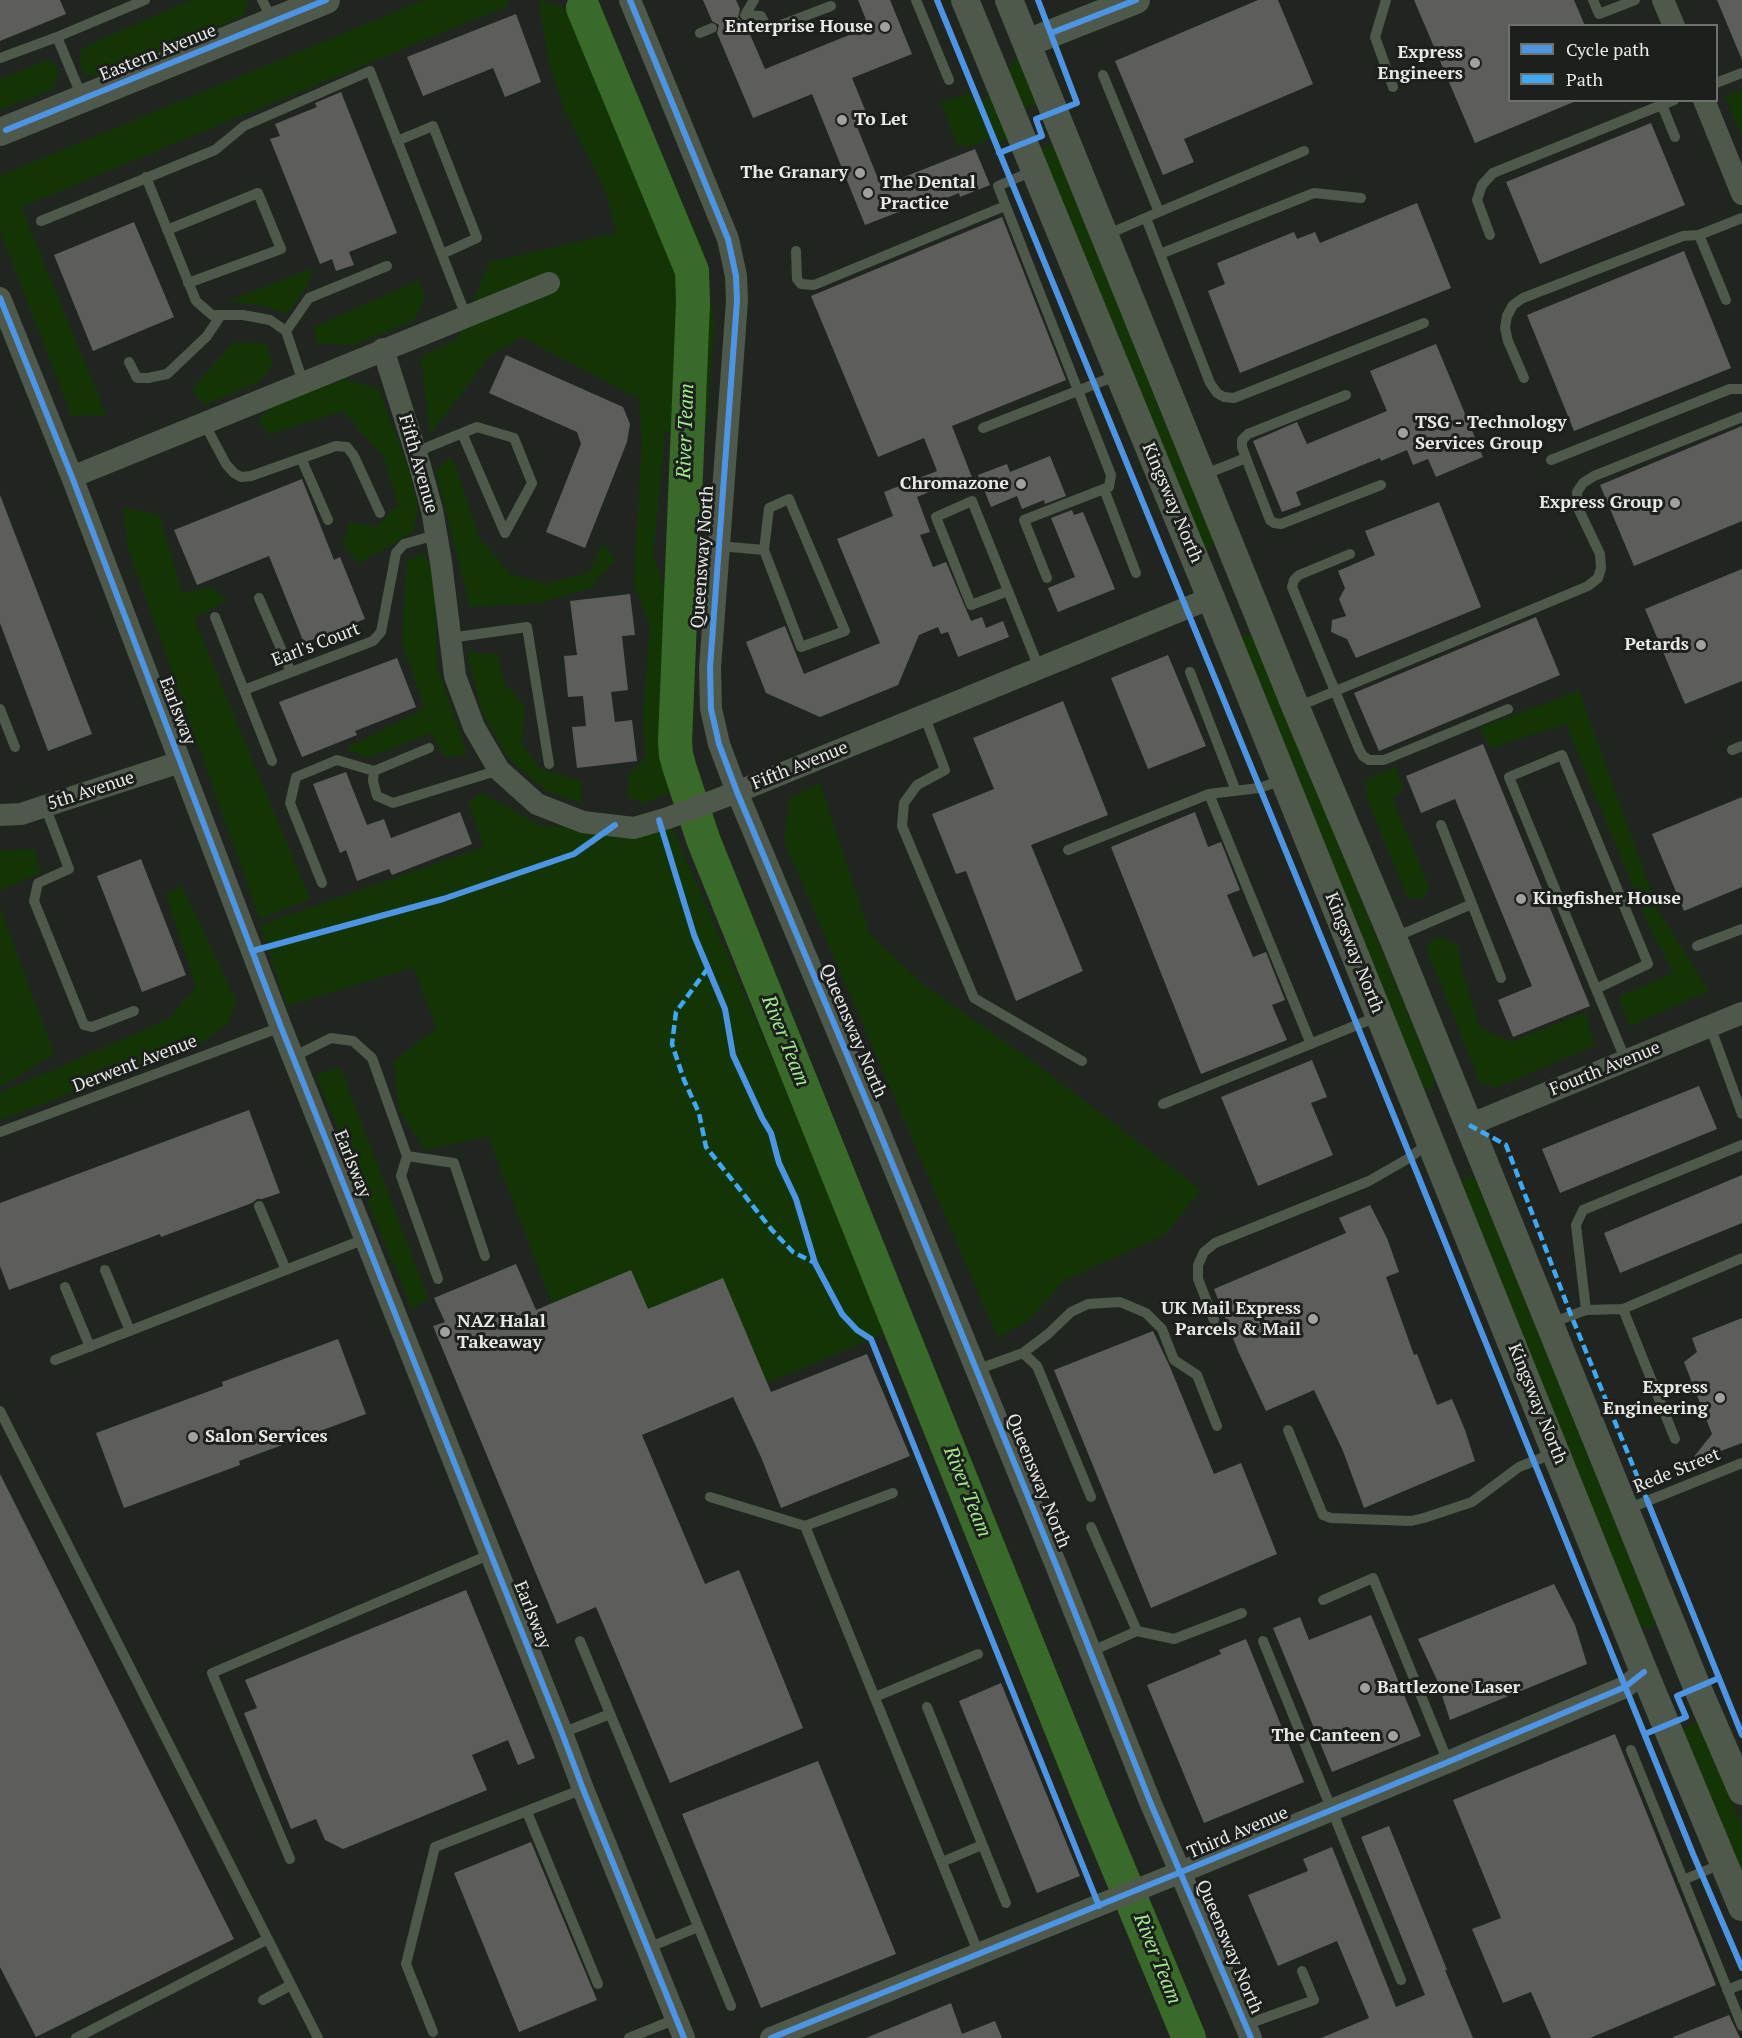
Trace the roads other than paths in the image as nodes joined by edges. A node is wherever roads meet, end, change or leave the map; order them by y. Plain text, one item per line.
1 (145, 0) edge
2 (326, 0) edge
3 (630, 0) edge
4 (754, 0) edge
5 (916, 0) edge
6 (965, 0) edge
7 (1136, 0) edge
8 (1386, 0) edge
9 (1593, 0) edge
10 (1635, 0) edge
11 (1664, 0) edge
12 (1010, 1) edge
13 (831, 6) dead end
14 (268, 11) edge
15 (1599, 14) junction
16 (1602, 24) edge
17 (1673, 24) edge
18 (712, 28) dead end
19 (700, 33) dead end
20 (57, 37) junction
21 (1028, 43) junction
22 (0, 58) edge
23 (992, 64) junction
24 (1742, 73) edge
25 (1103, 75) dead end
26 (949, 80) dead end
27 (1718, 82) edge
28 (1393, 87) dead end
29 (83, 99) junction
30 (1669, 102) edge
31 (1705, 102) edge
32 (1662, 105) junction
33 (0, 132) edge
34 (1674, 137) dead end
35 (397, 141) junction
36 (1304, 151) dead end
37 (1035, 170) junction
38 (146, 177) junction
39 (1742, 194) edge
40 (1361, 198) dead end
41 (1005, 206) junction
42 (1160, 212) junction
43 (1146, 218) junction
44 (1742, 218) edge
45 (41, 221) dead end
46 (167, 230) junction
47 (1106, 235) junction
48 (1490, 235) dead end
49 (1699, 235) junction
50 (796, 251) dead end
51 (442, 254) junction
52 (1160, 254) junction
53 (387, 266) dead end
54 (188, 283) junction
55 (549, 283) dead end
56 (0, 298) edge
57 (1726, 300) dead end
58 (221, 315) junction
59 (466, 316) junction
60 (1424, 323) dead end
61 (286, 331) junction
62 (383, 349) junction
63 (129, 362) dead end
64 (1118, 375) junction
65 (1524, 378) dead end
66 (303, 382) junction
67 (1742, 389) edge
68 (1079, 390) junction
69 (1346, 395) dead end
70 (1742, 417) edge
71 (204, 423) junction
72 (983, 428) dead end
73 (462, 434) junction
74 (416, 452) junction
75 (301, 458) junction
76 (1245, 458) junction
77 (1551, 460) dead end
78 (1202, 475) junction
79 (72, 477) junction
80 (1381, 485) dead end
81 (1104, 489) junction
82 (380, 513) dead end
83 (328, 520) dead end
84 (436, 535) junction
85 (719, 546) junction
86 (764, 550) junction
87 (1350, 554) dead end
88 (1137, 573) dead end
89 (1047, 578) dead end
90 (1247, 584) junction
91 (1008, 591) junction
92 (260, 598) dead end
93 (1211, 598) junction
94 (215, 617) dead end
95 (449, 638) junction
96 (1039, 668) junction
97 (291, 672) junction
98 (1190, 672) dead end
99 (244, 690) junction
100 (1335, 692) junction
101 (1296, 708) junction
102 (0, 709) edge
103 (1508, 709) dead end
104 (924, 715) junction
105 (15, 747) dead end
106 (429, 748) dead end
107 (272, 761) dead end
108 (180, 762) junction
109 (549, 764) dead end
110 (499, 770) junction
111 (374, 771) junction
112 (1283, 780) junction
113 (1236, 791) junction
114 (737, 792) junction
115 (1209, 794) junction
116 (45, 806) junction
117 (0, 815) edge
118 (1441, 825) dead end
119 (1068, 850) dead end
120 (322, 883) dead end
121 (1472, 904) junction
122 (1742, 929) edge
123 (1393, 938) junction
124 (1697, 946) dead end
125 (1501, 978) dead end
126 (1596, 989) junction
127 (135, 1011) dead end
128 (1742, 1013) edge
129 (1380, 1016) junction
130 (1710, 1026) junction
131 (281, 1027) junction
132 (1311, 1044) junction
133 (293, 1057) junction
134 (1082, 1061) dead end
135 (1626, 1061) junction
136 (1163, 1104) dead end
137 (1742, 1114) edge
138 (1469, 1125) junction
139 (0, 1132) edge
140 (1432, 1141) junction
141 (1742, 1146) edge
142 (407, 1156) junction
143 (259, 1206) dead end
144 (366, 1239) junction
145 (485, 1256) dead end
146 (1742, 1258) edge
147 (105, 1270) dead end
148 (286, 1270) junction
149 (438, 1279) dead end
150 (65, 1287) dead end
151 (1623, 1309) junction
152 (1586, 1310) junction
153 (1214, 1320) dead end
154 (1548, 1324) junction
155 (130, 1331) junction
156 (90, 1347) junction
157 (1023, 1353) junction
158 (55, 1360) dead end
159 (976, 1370) junction
160 (0, 1411) edge
161 (1217, 1426) dead end
162 (1288, 1430) dead end
163 (1675, 1439) dead end
164 (1557, 1452) junction
165 (1742, 1463) edge
166 (893, 1493) dead end
167 (710, 1497) dead end
168 (1091, 1497) dead end
169 (1625, 1510) junction
170 (805, 1526) junction
171 (1091, 1527) dead end
172 (491, 1554) junction
173 (1323, 1600) dead end
174 (1242, 1613) dead end
175 (1137, 1631) junction
176 (580, 1641) dead end
177 (1263, 1641) dead end
178 (1680, 1644) junction
179 (1090, 1652) junction
180 (978, 1654) dead end
181 (1644, 1672) junction
182 (874, 1697) junction
183 (927, 1707) dead end
184 (610, 1714) junction
185 (562, 1733) junction
186 (1631, 1750) dead end
187 (1448, 1761) junction
188 (583, 1789) junction
189 (1742, 1791) edge
190 (1332, 1810) junction
191 (527, 1812) junction
192 (982, 1845) junction
193 (290, 1859) dead end
194 (942, 1862) junction
195 (1724, 1863) junction
196 (1181, 1872) junction
197 (1683, 1880) junction
198 (1006, 1903) dead end
199 (1742, 1907) edge
200 (698, 1928) junction
201 (268, 1939) junction
202 (648, 1948) junction
203 (979, 1954) junction
204 (1302, 1971) dead end
205 (1401, 1980) dead end
206 (598, 1984) dead end
207 (1742, 1984) edge
208 (291, 1985) junction
209 (1727, 1990) junction
210 (263, 2000) dead end
211 (731, 2006) dead end
212 (1742, 2026) edge
213 (680, 2028) edge
214 (433, 2032) dead end
215 (1248, 2032) edge
216 (796, 2033) edge
217 (76, 2038) edge
218 (318, 2038) edge
219 (629, 2038) edge
220 (771, 2038) edge

1 - 20 lane
2 - 14 street, Eastern Avenue
3 - 85 street, Queensway North
4 - 13 lane
5 - 26 lane
6 - 23 street, Kingsway North
7 - 21 street
8 - 28 lane
9 - 15 lane
10 - 15 lane
11 - 17 street
12 - 21 street, Kingsway North
12 - 23 street
14 - 29 street, Eastern Avenue
15 - 16 lane
18 - 19 lane
20 - 22 lane
20 - 29 lane
21 - 47 street, Kingsway North
23 - 37 street, Kingsway North
24 - 27 lane
25 - 42 lane
29 - 33 street, Eastern Avenue
30 - 32 lane
31 - 39 street
32 - 34 lane
32 - 48 lane
35 - 38 lane
35 - 51 lane
35 - 51 lane
36 - 42 lane
37 - 41 lane
37 - 64 street, Kingsway North
38 - 45 lane
38 - 46 lane
40 - 52 lane
41 - 50 lane
41 - 68 lane
42 - 43 lane
43 - 47 lane
43 - 52 lane
44 - 49 lane
46 - 54 lane
46 - 54 lane
47 - 78 street, Kingsway North
49 - 57 lane
49 - 65 lane
51 - 59 lane
52 - 60 lane
53 - 61 lane
54 - 58 lane
55 - 59 street
56 - 79 street, Earlsway
58 - 61 lane
58 - 63 lane
59 - 62 street
61 - 66 lane
62 - 66 street
62 - 74 street, Fifth Avenue
64 - 68 lane
64 - 93 street, Kingsway North
66 - 71 street
67 - 77 lane
68 - 72 lane
68 - 81 lane
69 - 76 lane
70 - 100 lane
71 - 75 lane
71 - 79 street
73 - 73 lane
73 - 74 lane
74 - 84 street, Fifth Avenue
75 - 82 lane
75 - 83 lane
76 - 78 lane
76 - 80 lane
78 - 90 street, Kingsway North
79 - 108 street, Earlsway
81 - 88 lane
81 - 89 lane
84 - 95 street, Fifth Avenue
84 - 97 lane, Earl's Court
85 - 86 lane
85 - 114 street, Queensway North
86 - 86 lane
87 - 100 lane
90 - 93 street
90 - 101 street, Kingsway North
91 - 91 lane
91 - 96 lane
92 - 97 lane
93 - 96 street, Fifth Avenue
93 - 112 street, Kingsway North
94 - 99 lane
95 - 109 lane
95 - 110 street, Fifth Avenue
96 - 104 street, Fifth Avenue
97 - 99 lane, Earl's Court
98 - 113 lane
99 - 107 lane
100 - 101 lane
100 - 103 lane
101 - 123 street, Kingsway North
102 - 105 lane
104 - 114 street, Fifth Avenue
104 - 134 lane
106 - 111 lane
108 - 116 street, 5th Avenue
108 - 131 street, Earlsway
110 - 111 lane
110 - 114 street, Fifth Avenue
111 - 120 lane
112 - 113 lane
112 - 129 street, Kingsway North
113 - 115 lane
114 - 159 street, Queensway North
115 - 119 lane
115 - 132 lane
116 - 117 street, 5th Avenue
116 - 127 lane
118 - 121 lane
121 - 123 lane
121 - 125 lane
122 - 124 lane
123 - 138 street, Kingsway North
126 - 126 lane
126 - 135 lane
128 - 130 street, Fourth Avenue
129 - 132 lane
129 - 140 street, Kingsway North
130 - 135 street, Fourth Avenue
130 - 137 lane
131 - 133 street, Earlsway
131 - 139 lane, Derwent Avenue
132 - 136 lane
133 - 142 lane
133 - 144 street, Earlsway
135 - 138 street, Fourth Avenue
138 - 140 street
138 - 154 street, Kingsway North
140 - 153 lane
140 - 164 street, Kingsway North
141 - 152 lane
142 - 145 lane
142 - 149 lane
143 - 148 lane
144 - 148 lane
144 - 172 street, Earlsway
146 - 151 lane
147 - 155 lane
148 - 155 lane
150 - 156 lane
151 - 152 lane
151 - 163 lane
152 - 154 lane
154 - 169 street, Kingsway North
155 - 156 lane
156 - 158 lane
157 - 159 lane
157 - 161 lane
157 - 168 lane
159 - 179 street, Queensway North
160 - 201 lane
162 - 164 lane
164 - 181 street, Kingsway North
165 - 169 lane, Rede Street
166 - 170 lane
167 - 170 lane
169 - 178 street, Kingsway North
170 - 182 lane
171 - 175 lane
172 - 185 street, Earlsway
172 - 193 lane
173 - 187 lane
174 - 175 lane
175 - 179 lane
176 - 184 lane
177 - 190 lane
178 - 181 street
178 - 189 street, Kingsway North
179 - 196 street, Queensway North
180 - 182 lane
181 - 187 street, Third Avenue
181 - 195 street, Kingsway North
182 - 194 lane
183 - 192 lane
184 - 185 lane
184 - 200 lane
185 - 188 street, Earlsway
186 - 197 lane
187 - 190 street, Third Avenue
188 - 191 lane
188 - 202 street, Earlsway
190 - 196 street, Third Avenue
190 - 205 lane
191 - 206 lane
191 - 214 lane
192 - 194 lane
192 - 198 lane
194 - 203 lane
195 - 197 lane
195 - 199 street, Kingsway North
196 - 203 street, Third Avenue
196 - 215 street, Queensway North
197 - 209 lane
200 - 202 lane
200 - 211 lane
201 - 208 lane
201 - 217 lane
202 - 213 street, Earlsway
203 - 216 street, Third Avenue
204 - 215 lane
207 - 209 lane
208 - 210 lane
208 - 218 lane
209 - 212 lane
213 - 219 lane
216 - 220 street, Third Avenue

